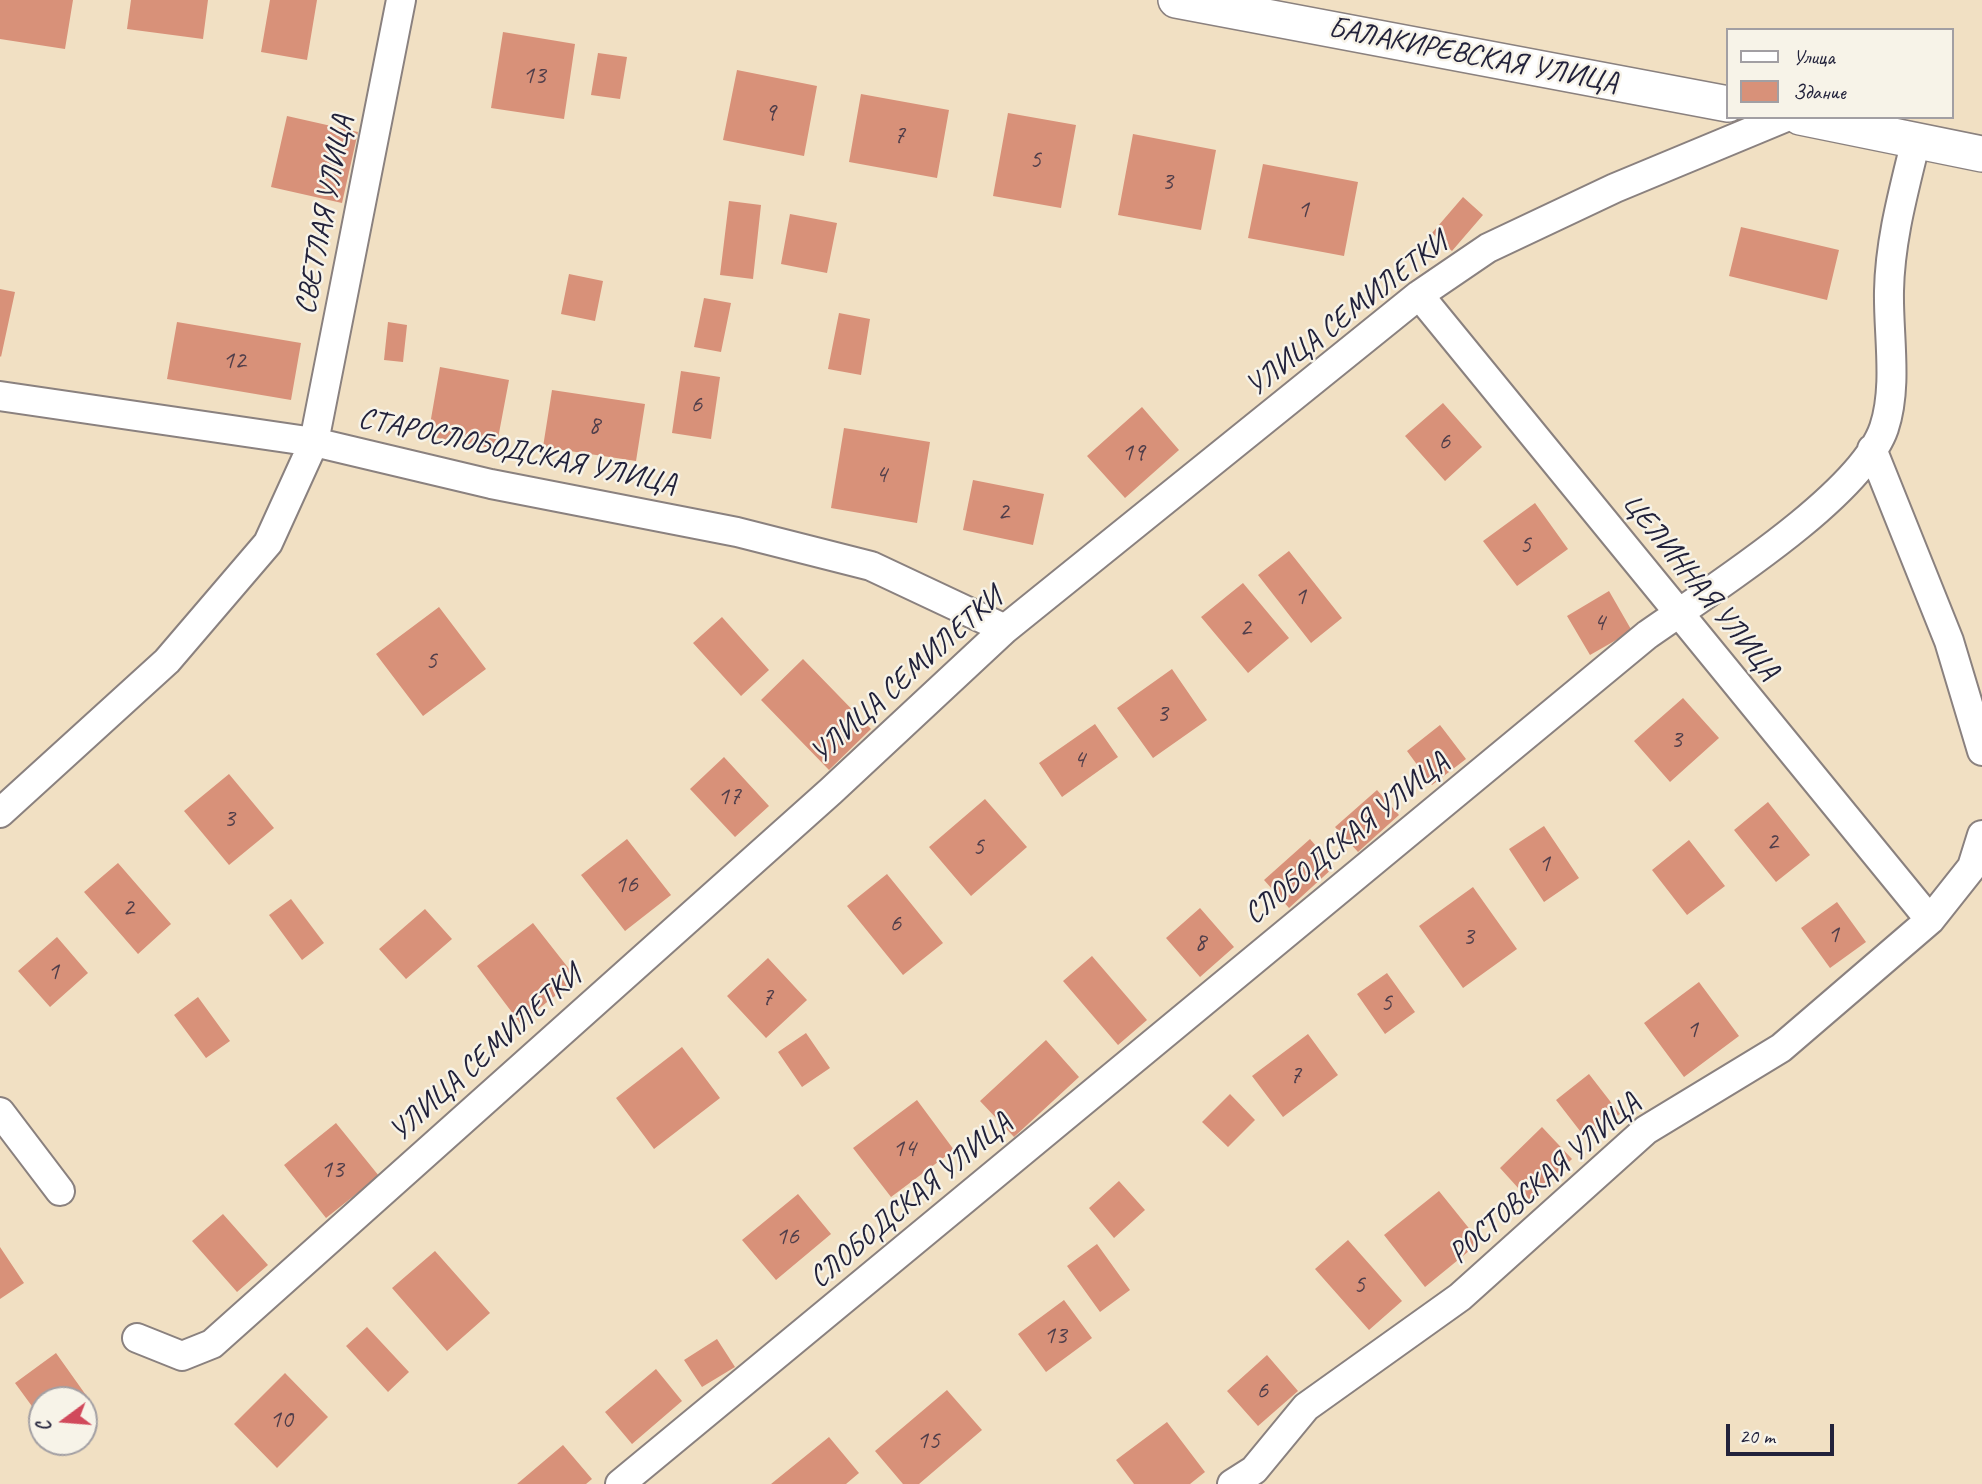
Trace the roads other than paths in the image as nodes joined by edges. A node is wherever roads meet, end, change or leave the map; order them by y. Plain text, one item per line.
1 (401, 0) edge
2 (1176, 0) edge
3 (1727, 104) edge
4 (1781, 119) edge
5 (1810, 119) edge
6 (1916, 140) junction
7 (1982, 154) edge
8 (1419, 295) junction
9 (0, 396) edge
10 (314, 442) junction
11 (1872, 449) junction
12 (1678, 613) junction
13 (1005, 629) junction
14 (1982, 751) edge
15 (0, 813) edge
16 (1982, 835) edge
17 (1930, 920) junction
18 (0, 1112) edge
19 (60, 1191) dead end
20 (137, 1338) dead end
21 (620, 1484) edge
22 (1232, 1484) edge

1 - 10 street, СВЕТЛАЯ УЛИЦА
2 - 3 street, БАЛАКИРЕВСКАЯ УЛИЦА
4 - 8 street, УЛИЦА СЕМИЛЕТКИ
5 - 6 street
6 - 7 street
6 - 11 street, СЛОБОДСКАЯ УЛИЦА
8 - 12 street, ЦЕЛИННАЯ УЛИЦА
8 - 13 street, УЛИЦА СЕМИЛЕТКИ
9 - 10 street, СТАРОСЛОБОДСКАЯ УЛИЦА
10 - 13 street, СТАРОСЛОБОДСКАЯ УЛИЦА
10 - 15 street, СВЕТЛАЯ УЛИЦА
11 - 12 street, СЛОБОДСКАЯ УЛИЦА
11 - 14 street
12 - 17 street, ЦЕЛИННАЯ УЛИЦА
12 - 21 street, СЛОБОДСКАЯ УЛИЦА
13 - 20 street, УЛИЦА СЕМИЛЕТКИ
16 - 17 street, РОСТОВСКАЯ УЛИЦА
17 - 22 street, РОСТОВСКАЯ УЛИЦА
18 - 19 street

